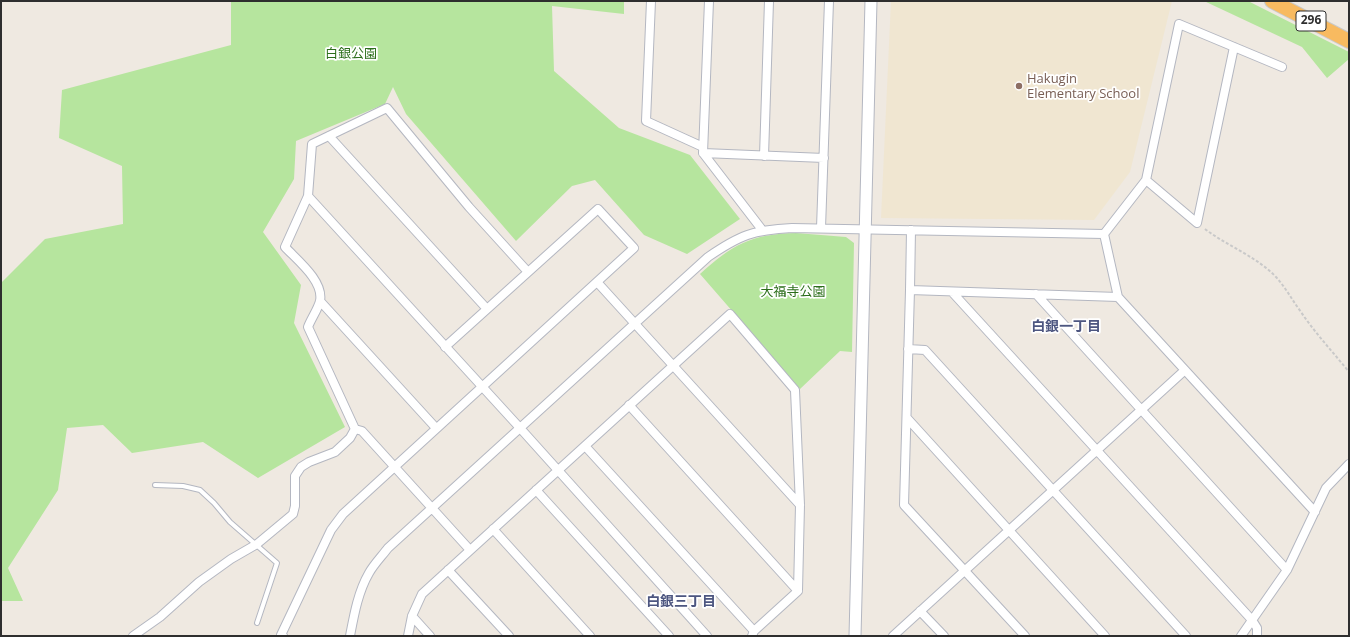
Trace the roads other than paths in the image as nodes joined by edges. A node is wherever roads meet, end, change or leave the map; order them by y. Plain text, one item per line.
1 (651, 1) edge
2 (709, 1) edge
3 (770, 1) edge
4 (830, 1) edge
5 (871, 1) edge
6 (1272, 1) edge
7 (1349, 41) edge
8 (1234, 47) junction
9 (1282, 67) dead end
10 (329, 136) junction
11 (703, 150) junction
12 (764, 156) junction
13 (824, 158) junction
14 (1146, 180) junction
15 (308, 196) junction
16 (821, 228) junction
17 (865, 229) junction
18 (763, 230) junction
19 (911, 230) junction
20 (1104, 234) junction
21 (528, 272) junction
22 (597, 282) junction
23 (910, 290) junction
24 (952, 292) junction
25 (1036, 294) junction
26 (1118, 297) junction
27 (320, 301) junction
28 (487, 309) junction
29 (635, 324) junction
30 (445, 347) junction
31 (908, 349) junction
32 (673, 365) junction
33 (1185, 370) junction
34 (481, 387) junction
35 (629, 405) junction
36 (1141, 410) junction
37 (906, 418) junction
38 (436, 428) junction
39 (520, 428) junction
40 (355, 429) junction
41 (585, 446) junction
42 (1097, 450) junction
43 (1349, 464) edge
44 (394, 467) junction
45 (557, 471) junction
46 (155, 484) dead end
47 (536, 490) junction
48 (1053, 490) junction
49 (800, 505) junction
50 (432, 508) junction
51 (1315, 512) junction
52 (493, 529) junction
53 (1009, 530) junction
54 (257, 544) junction
55 (470, 550) junction
56 (448, 570) junction
57 (965, 570) junction
58 (1287, 570) junction
59 (798, 591) junction
60 (920, 611) junction
61 (412, 616) junction
62 (1252, 620) junction
63 (257, 623) dead end
64 (753, 634) edge
65 (133, 636) edge
66 (283, 636) edge
67 (350, 636) edge
68 (408, 636) edge
69 (430, 636) edge
70 (508, 636) edge
71 (590, 636) edge
72 (669, 636) edge
73 (707, 636) edge
74 (855, 636) edge
75 (893, 636) edge
76 (944, 636) edge
77 (1025, 636) edge
78 (1105, 636) edge
79 (1186, 636) edge
80 (1241, 636) edge
81 (1257, 636) edge

1 - 11 street
2 - 11 street
3 - 12 street
4 - 13 street
5 - 17 street
6 - 7 highway, 296
8 - 9 street
8 - 14 street
8 - 14 street
10 - 15 street
10 - 21 street
10 - 28 street
11 - 12 street
11 - 18 street
12 - 13 street
13 - 16 street
14 - 20 street
15 - 27 street
15 - 30 street
16 - 17 street
16 - 18 street
17 - 19 street
17 - 74 street
18 - 29 street
19 - 20 street
19 - 23 street
20 - 26 street
21 - 22 street
21 - 28 street
22 - 29 street
22 - 34 street
23 - 24 street
23 - 31 street
24 - 25 street
24 - 42 street
25 - 26 street
25 - 36 street
26 - 33 street
27 - 38 street
27 - 40 street
28 - 30 street
29 - 32 street
29 - 39 street
30 - 34 street
31 - 37 street
31 - 48 street
32 - 35 street
32 - 49 street
32 - 49 street
33 - 36 street
33 - 51 street
34 - 38 street
34 - 39 street
35 - 41 street
35 - 59 street
36 - 42 street
36 - 58 street
37 - 53 street
37 - 57 street
38 - 44 street
39 - 45 street
39 - 50 street
40 - 44 street
40 - 54 street
41 - 45 street
41 - 64 street
42 - 48 street
42 - 62 street
43 - 51 street
44 - 50 street
44 - 66 street
45 - 47 street
45 - 73 street
46 - 54 lane
47 - 52 street
47 - 72 street
48 - 53 street
48 - 79 street
49 - 59 street
50 - 55 street
50 - 67 street
51 - 58 street
52 - 55 street
52 - 71 street
53 - 57 street
53 - 78 street
54 - 63 lane
54 - 65 street
55 - 56 street
56 - 61 street
56 - 70 street
57 - 60 street
57 - 77 street
58 - 62 street
59 - 64 street
60 - 75 street
60 - 76 street
61 - 68 street
61 - 69 street
62 - 80 street
62 - 81 street

